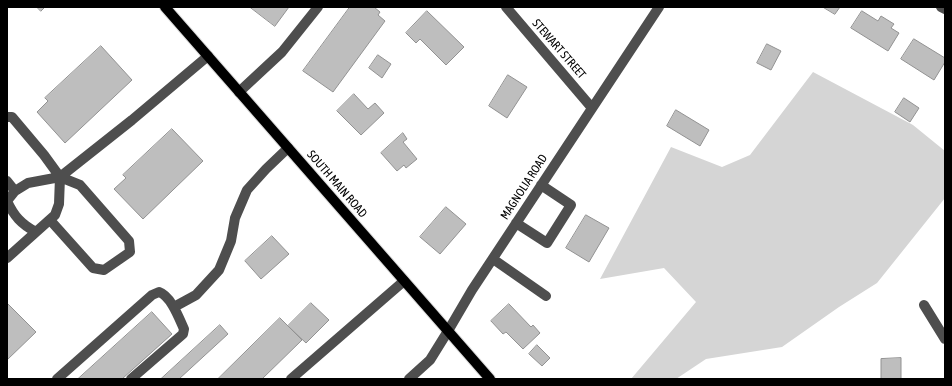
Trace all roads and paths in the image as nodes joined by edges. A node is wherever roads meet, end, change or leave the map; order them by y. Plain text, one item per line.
1 (165, 7) edge
2 (318, 7) edge
3 (506, 7) edge
4 (659, 7) edge
5 (941, 7) edge
6 (945, 9) edge
7 (208, 56) junction
8 (239, 92) junction
9 (592, 108) junction
10 (7, 116) edge
11 (288, 148) junction
12 (60, 177) junction
13 (7, 182) edge
14 (541, 186) junction
15 (16, 191) junction
16 (7, 201) edge
17 (50, 220) junction
18 (516, 223) junction
19 (36, 232) junction
20 (7, 258) edge
21 (493, 259) junction
22 (404, 281) junction
23 (546, 296) dead end
24 (924, 306) dead end
25 (174, 307) junction
26 (448, 331) junction
27 (945, 339) edge
28 (57, 379) edge
29 (131, 379) edge
30 (291, 379) edge
31 (409, 379) edge
32 (490, 379) edge

1 - 7 main road, SOUTH MAIN ROAD
2 - 8 street
3 - 9 street, STEWART STREET
4 - 9 street, MAGNOLIA ROAD
5 - 6 street
7 - 8 main road, SOUTH MAIN ROAD
7 - 12 street
8 - 11 main road, SOUTH MAIN ROAD
9 - 14 street, MAGNOLIA ROAD
10 - 12 street
11 - 22 main road, SOUTH MAIN ROAD
11 - 25 street
12 - 15 street
12 - 17 street
12 - 17 street
13 - 15 street
14 - 18 street, MAGNOLIA ROAD
14 - 18 street
15 - 16 street
16 - 19 street
17 - 19 street
18 - 21 street, MAGNOLIA ROAD
19 - 20 street
21 - 23 street
21 - 26 street, MAGNOLIA ROAD
22 - 26 main road, SOUTH MAIN ROAD
22 - 30 street
24 - 27 street
25 - 28 street
25 - 29 street
26 - 31 street, MAGNOLIA ROAD
26 - 32 main road, SOUTH MAIN ROAD

